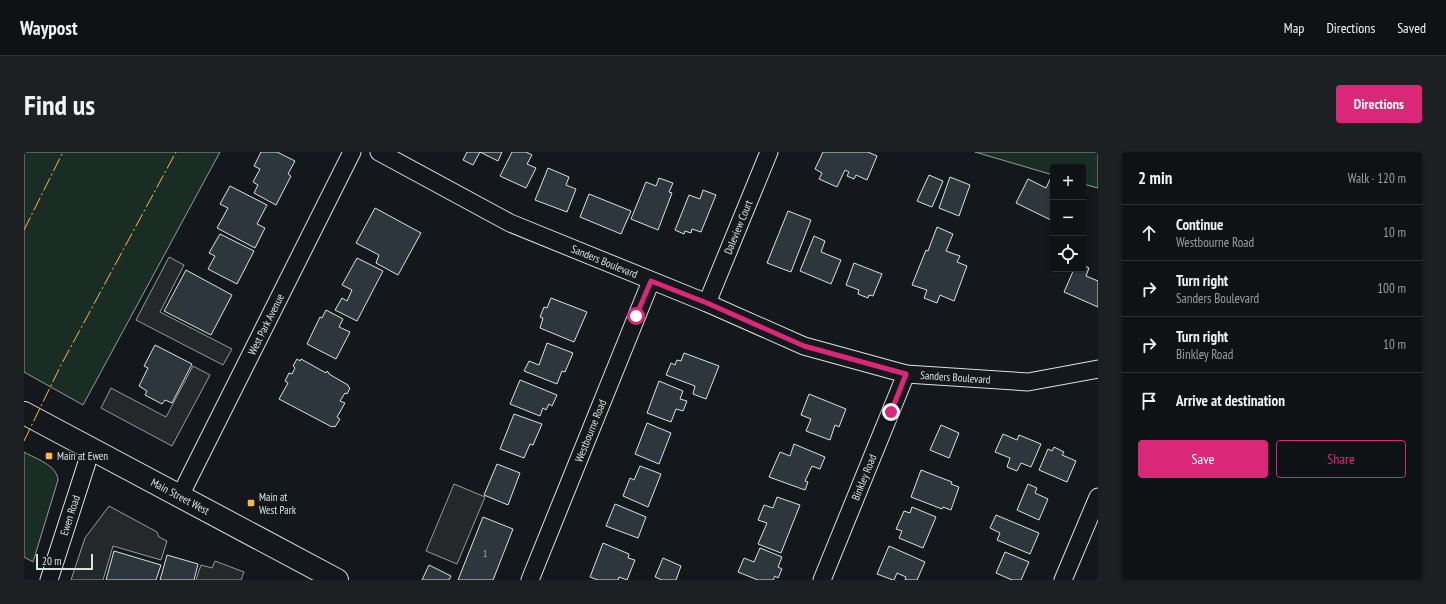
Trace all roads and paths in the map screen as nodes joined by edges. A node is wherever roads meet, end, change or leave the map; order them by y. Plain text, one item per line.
1 (352, 152) edge
2 (379, 152) edge
3 (769, 152) edge
4 (651, 281) junction
5 (707, 303) junction
6 (1098, 369) edge
7 (906, 374) junction
8 (24, 413) edge
9 (91, 450) junction
10 (180, 496) junction
11 (1098, 497) edge
12 (49, 580) edge
13 (337, 580) edge
14 (530, 580) edge
15 (822, 580) edge
16 (1063, 580) edge

1 - 10 street, West Park Avenue
2 - 4 street, Sanders Boulevard
3 - 5 street, Daleview Court
4 - 5 street, Sanders Boulevard
4 - 14 street, Westbourne Road
5 - 7 street, Sanders Boulevard
6 - 7 street, Sanders Boulevard
7 - 15 street, Binkley Road
8 - 9 main road, Main Street West
9 - 10 main road, Main Street West
9 - 12 street, Ewen Road
10 - 13 main road, Main Street West
11 - 16 street

